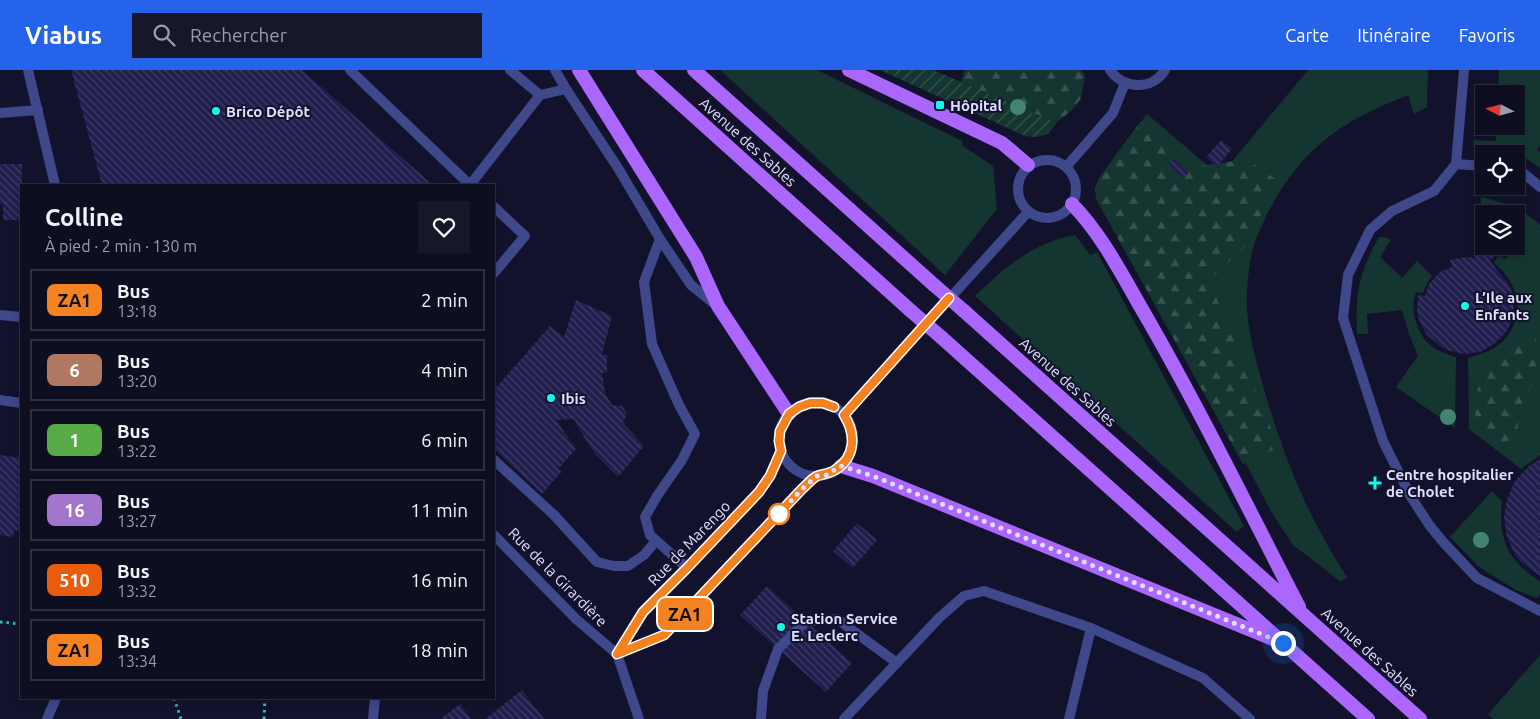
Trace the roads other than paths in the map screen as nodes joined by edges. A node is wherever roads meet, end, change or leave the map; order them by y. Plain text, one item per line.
1 (28, 70) edge
2 (350, 70) edge
3 (510, 70) edge
4 (555, 70) edge
5 (579, 70) edge
6 (643, 70) edge
7 (694, 70) edge
8 (849, 70) edge
9 (1110, 70) edge
10 (1165, 70) edge
11 (1464, 70) edge
12 (1125, 83) junction
13 (566, 89) junction
14 (540, 95) junction
15 (38, 110) junction
16 (0, 114) edge
17 (1456, 164) junction
18 (1028, 165) junction
19 (1475, 165) edge
20 (1066, 167) junction
21 (1525, 174) edge
22 (55, 184) edge
23 (469, 184) edge
24 (471, 184) edge
25 (1540, 187) edge
26 (1072, 204) junction
27 (495, 208) edge
28 (1028, 212) junction
29 (660, 239) junction
30 (495, 272) edge
31 (718, 306) junction
32 (0, 315) edge
33 (20, 317) edge
34 (0, 400) edge
35 (20, 403) edge
36 (789, 414) junction
37 (844, 415) junction
38 (781, 451) junction
39 (495, 461) edge
40 (841, 466) junction
41 (817, 476) junction
42 (495, 536) edge
43 (656, 541) junction
44 (687, 568) junction
45 (1540, 611) edge
46 (1302, 614) junction
47 (1091, 628) junction
48 (1283, 643) junction
49 (617, 654) junction
50 (898, 663) junction
51 (56, 699) edge
52 (375, 699) edge
53 (47, 719) edge
54 (372, 719) edge
55 (638, 719) edge
56 (761, 719) edge
57 (844, 719) edge
58 (1069, 719) edge
59 (1250, 719) edge
60 (1368, 719) edge
61 (1420, 719) edge

1 - 15 street
2 - 23 street
3 - 14 street
4 - 13 street
5 - 31 main road
6 - 48 main road, Avenue des Sables, bridge
7 - 46 main road, Avenue des Sables, bridge
8 - 18 main road
9 - 12 street
10 - 12 street
11 - 17 street
12 - 20 street
13 - 14 street
13 - 29 street
14 - 24 street
15 - 16 street
15 - 22 street
17 - 19 street
17 - 45 street
18 - 20 street
18 - 28 street
20 - 26 street
21 - 25 street
26 - 28 street
26 - 46 main road
27 - 30 street
28 - 37 street
29 - 31 street
29 - 43 street
31 - 36 main road
32 - 33 street
34 - 35 street
36 - 37 street
36 - 38 street, Rue de Marengo
37 - 40 street
38 - 41 street
38 - 44 street, Rue de Marengo
39 - 43 street
40 - 41 street
40 - 48 main road
41 - 49 street
42 - 49 street, Rue de la Girardière
43 - 44 street
44 - 49 street, Rue de Marengo
46 - 61 main road, Avenue des Sables
47 - 50 street
47 - 58 street
47 - 59 street
48 - 60 main road, Avenue des Sables
49 - 55 street
50 - 56 street
50 - 57 street
51 - 53 street
52 - 54 street

